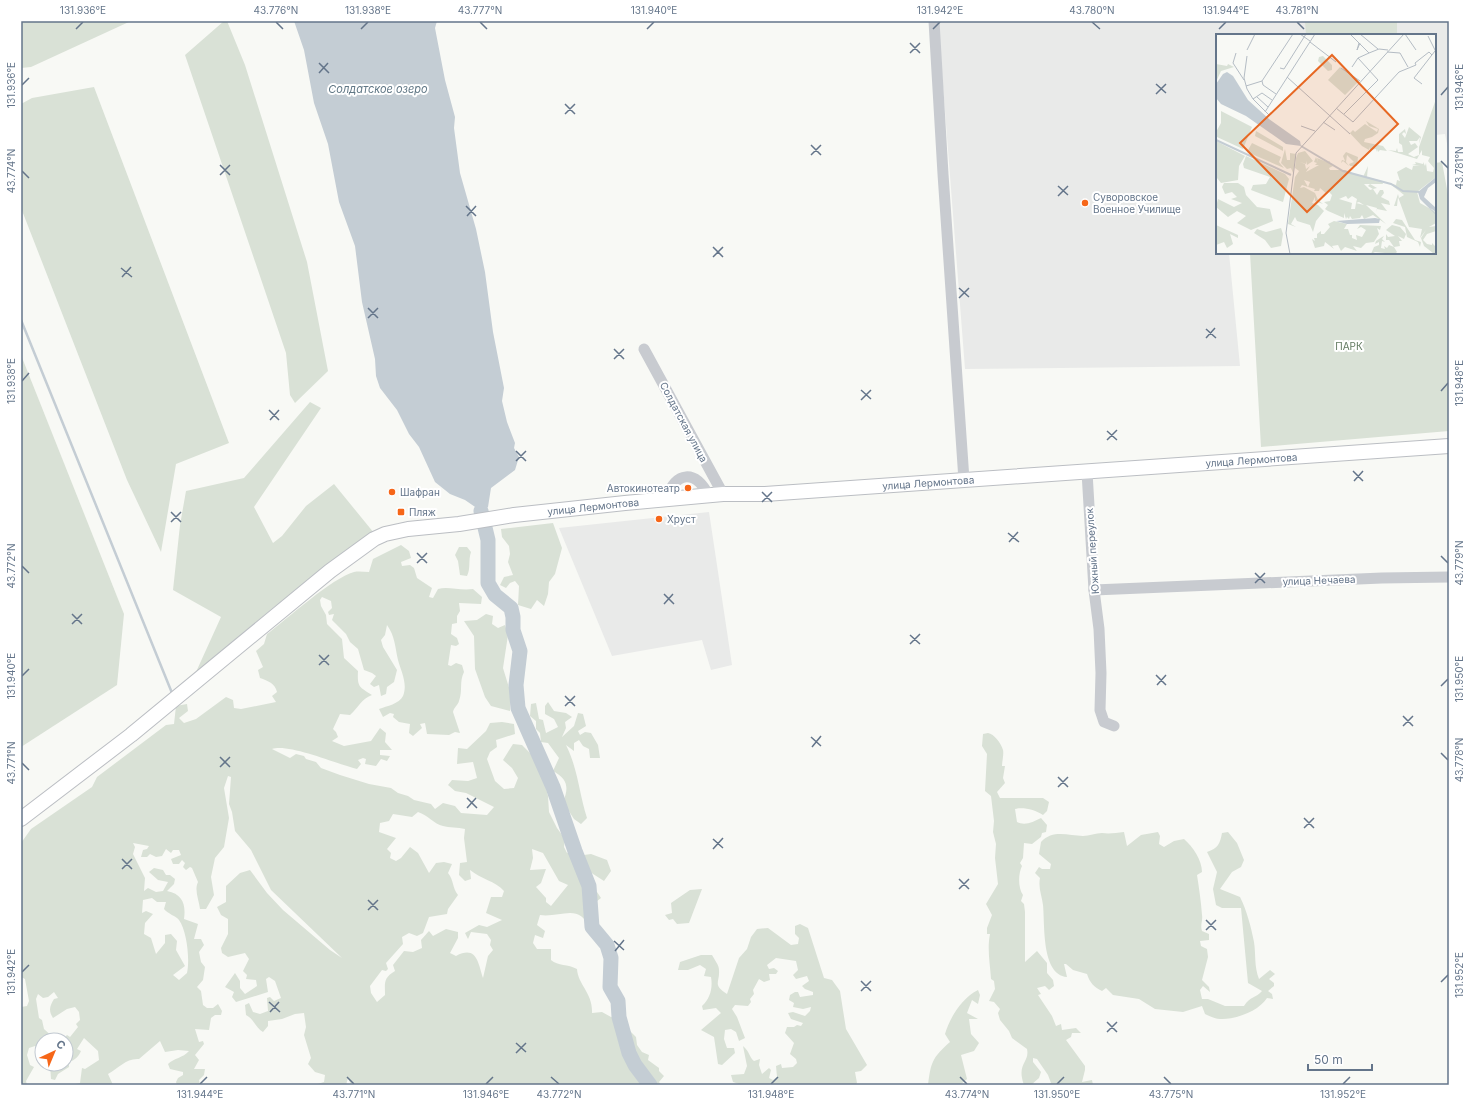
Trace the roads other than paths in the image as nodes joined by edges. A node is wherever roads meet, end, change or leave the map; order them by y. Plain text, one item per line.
1 (934, 21) edge
2 (644, 349) dead end
3 (1449, 446) edge
4 (1087, 472) junction
5 (964, 480) junction
6 (723, 494) junction
7 (709, 496) junction
8 (666, 499) junction
9 (1449, 577) edge
10 (1094, 590) junction
11 (1114, 726) dead end
12 (21, 819) edge

1 - 5 street
2 - 6 street, Солдатская улица
3 - 4 main road, улица Лермонтова
4 - 5 main road, улица Лермонтова
4 - 10 street, Южный переулок
5 - 6 main road, улица Лермонтова
6 - 7 main road, улица Лермонтова
7 - 8 main road, улица Лермонтова
7 - 8 street
8 - 12 main road, улица Лермонтова
9 - 10 street, улица Нечаева
10 - 11 street, Южный переулок

